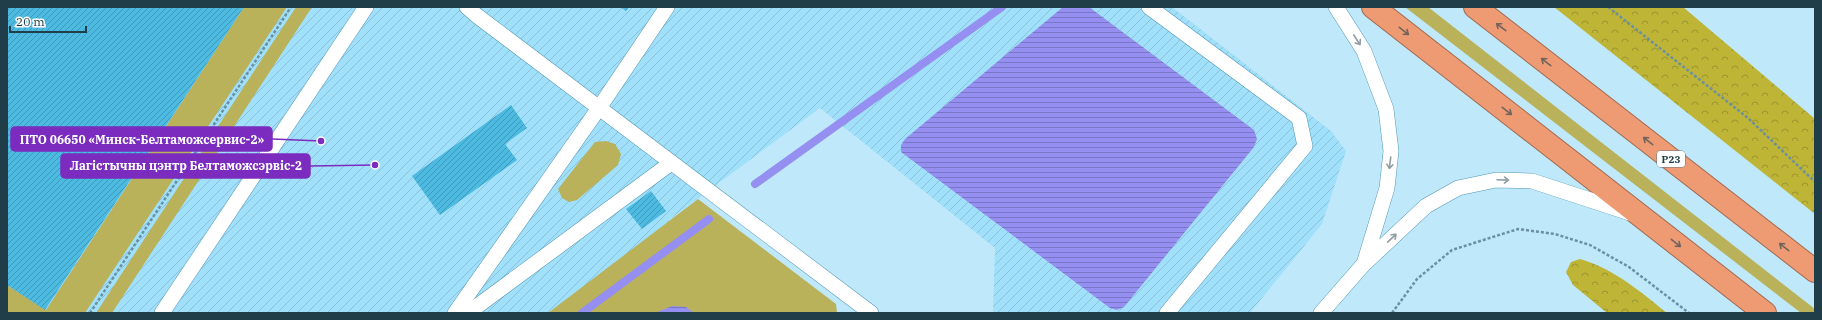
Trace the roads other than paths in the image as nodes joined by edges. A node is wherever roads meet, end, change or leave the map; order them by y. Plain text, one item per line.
1 (366, 7) edge
2 (467, 7) edge
3 (667, 7) edge
4 (1148, 7) edge
5 (1336, 7) edge
6 (1373, 7) edge
7 (1475, 7) edge
8 (599, 108) junction
9 (672, 162) junction
10 (1646, 218) junction
11 (1364, 265) junction
12 (1815, 271) edge
13 (162, 313) edge
14 (455, 313) edge
15 (468, 313) edge
16 (870, 313) edge
17 (1167, 313) edge
18 (1320, 313) edge
19 (1766, 313) edge

1 - 13 lane
2 - 8 lane
3 - 8 lane
4 - 17 lane
5 -> 11 lane
6 -> 10 highway
12 -> 7 highway, Р23
8 - 9 lane
8 - 14 lane
9 - 15 lane
9 - 16 lane
11 -> 10 lane
10 -> 19 highway
11 - 18 lane

